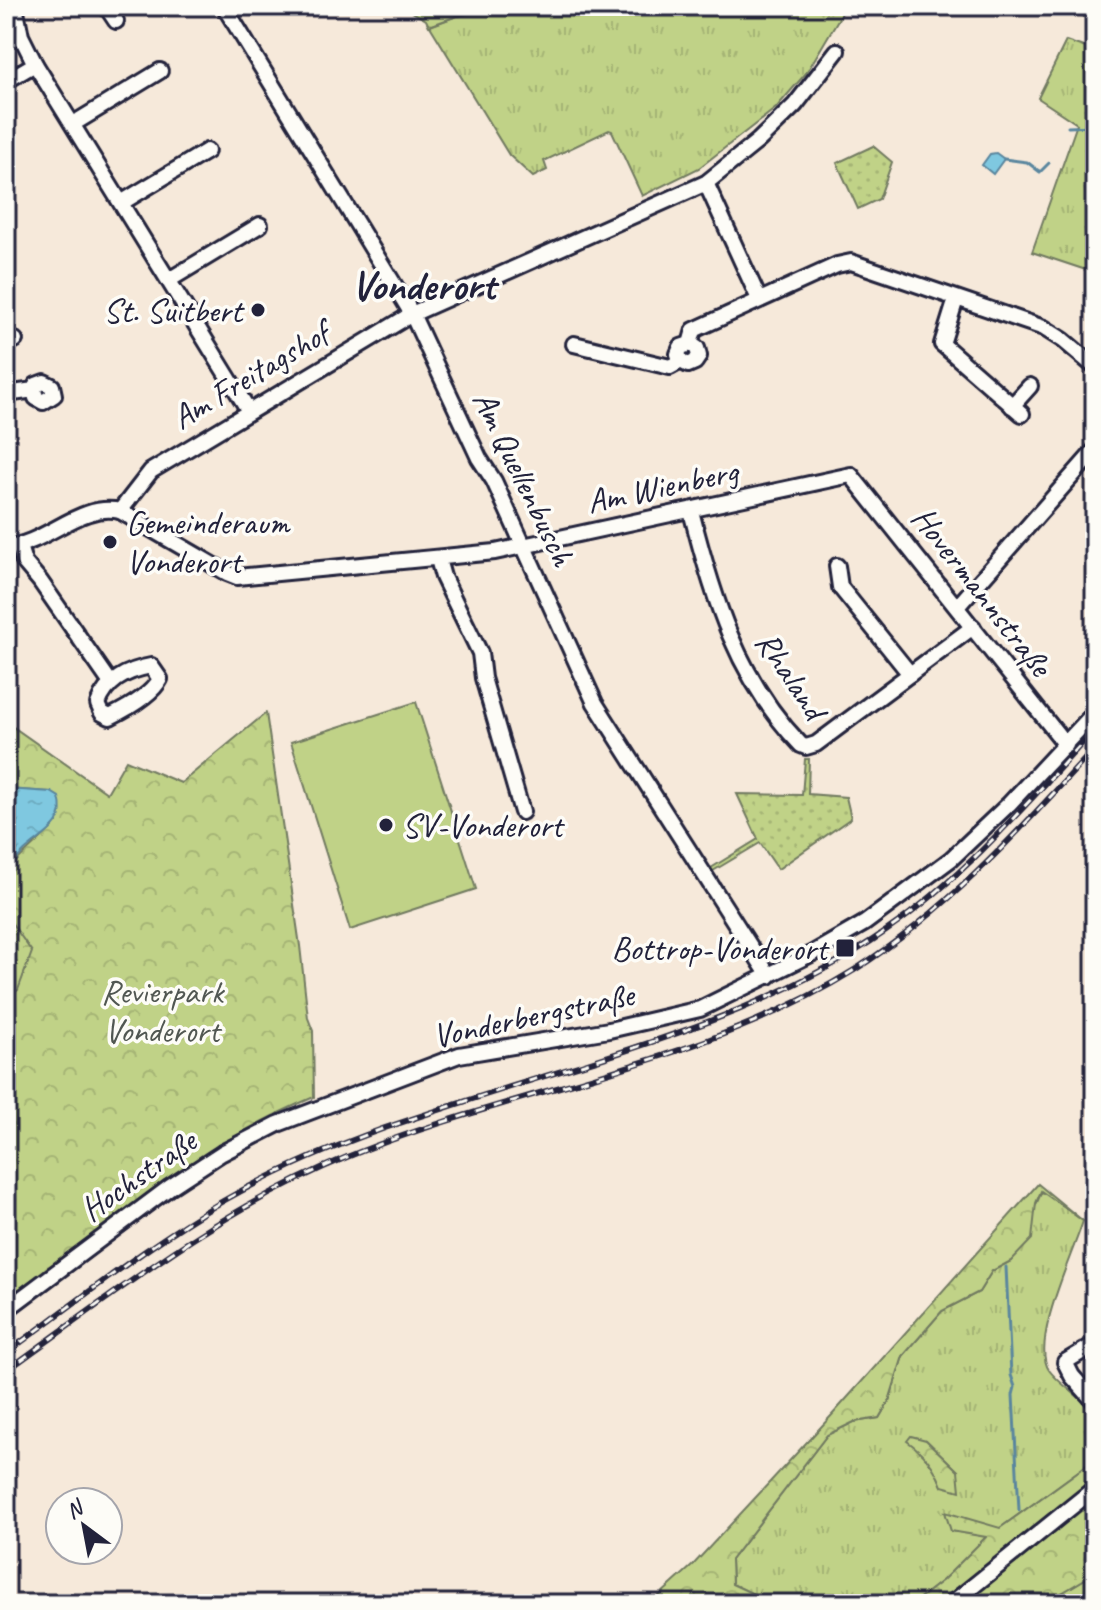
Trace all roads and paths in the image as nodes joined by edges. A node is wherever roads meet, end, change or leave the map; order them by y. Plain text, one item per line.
1 (15, 6) edge
2 (106, 6) edge
3 (224, 6) edge
4 (116, 21) dead end
5 (837, 51) dead end
6 (35, 64) junction
7 (160, 71) dead end
8 (6, 81) edge
9 (73, 124) junction
10 (207, 151) dead end
11 (706, 183) junction
12 (121, 203) junction
13 (260, 225) dead end
14 (169, 280) junction
15 (759, 299) junction
16 (956, 299) junction
17 (412, 314) junction
18 (574, 344) dead end
19 (1095, 367) edge
20 (1030, 386) dead end
21 (34, 390) dead end
22 (6, 394) edge
23 (249, 411) junction
24 (1095, 450) edge
25 (851, 475) joint
26 (120, 511) junction
27 (691, 511) junction
28 (13, 547) edge
29 (525, 547) junction
30 (438, 559) junction
31 (837, 566) dead end
32 (957, 607) junction
33 (973, 627) junction
34 (910, 674) junction
35 (110, 682) dead end
36 (1095, 712) edge
37 (1066, 745) junction
38 (522, 812) dead end
39 (769, 976) junction
40 (316, 1108) joint
41 (6, 1310) edge
42 (1095, 1344) edge
43 (1095, 1402) edge
44 (1095, 1488) edge
45 (951, 1604) edge

1 - 6 street
2 - 4 street
3 - 17 street, Am Quellenbusch
5 - 11 street, Am Freitagshof
6 - 8 street
6 - 9 street
7 - 9 street
9 - 12 street
10 - 12 street
11 - 15 street
11 - 17 street, Am Freitagshof
12 - 14 street
13 - 14 street
14 - 23 street
15 - 16 street
15 - 18 street
16 - 19 street
16 - 20 street
17 - 23 street, Am Freitagshof
17 - 29 street, Am Quellenbusch
21 - 22 street
23 - 26 street, Am Freitagshof
24 - 32 street
25 - 27 street, Am Wienberg
25 - 32 street, Hovermannstraße
26 - 28 street
26 - 30 street, Am Wienberg
27 - 29 street, Am Wienberg
27 - 34 street, Rhaland
28 - 35 street
29 - 30 street, Am Wienberg
29 - 39 street, Am Quellenbusch
30 - 38 street
31 - 34 street
32 - 33 street, Hovermannstraße
33 - 34 street, Rhaland
33 - 37 street, Hovermannstraße
36 - 37 street, Vonderbergstraße
37 - 39 street, Vonderbergstraße
39 - 40 street, Vonderbergstraße
40 - 41 street, Hochstraße
42 - 43 street
44 - 45 street

